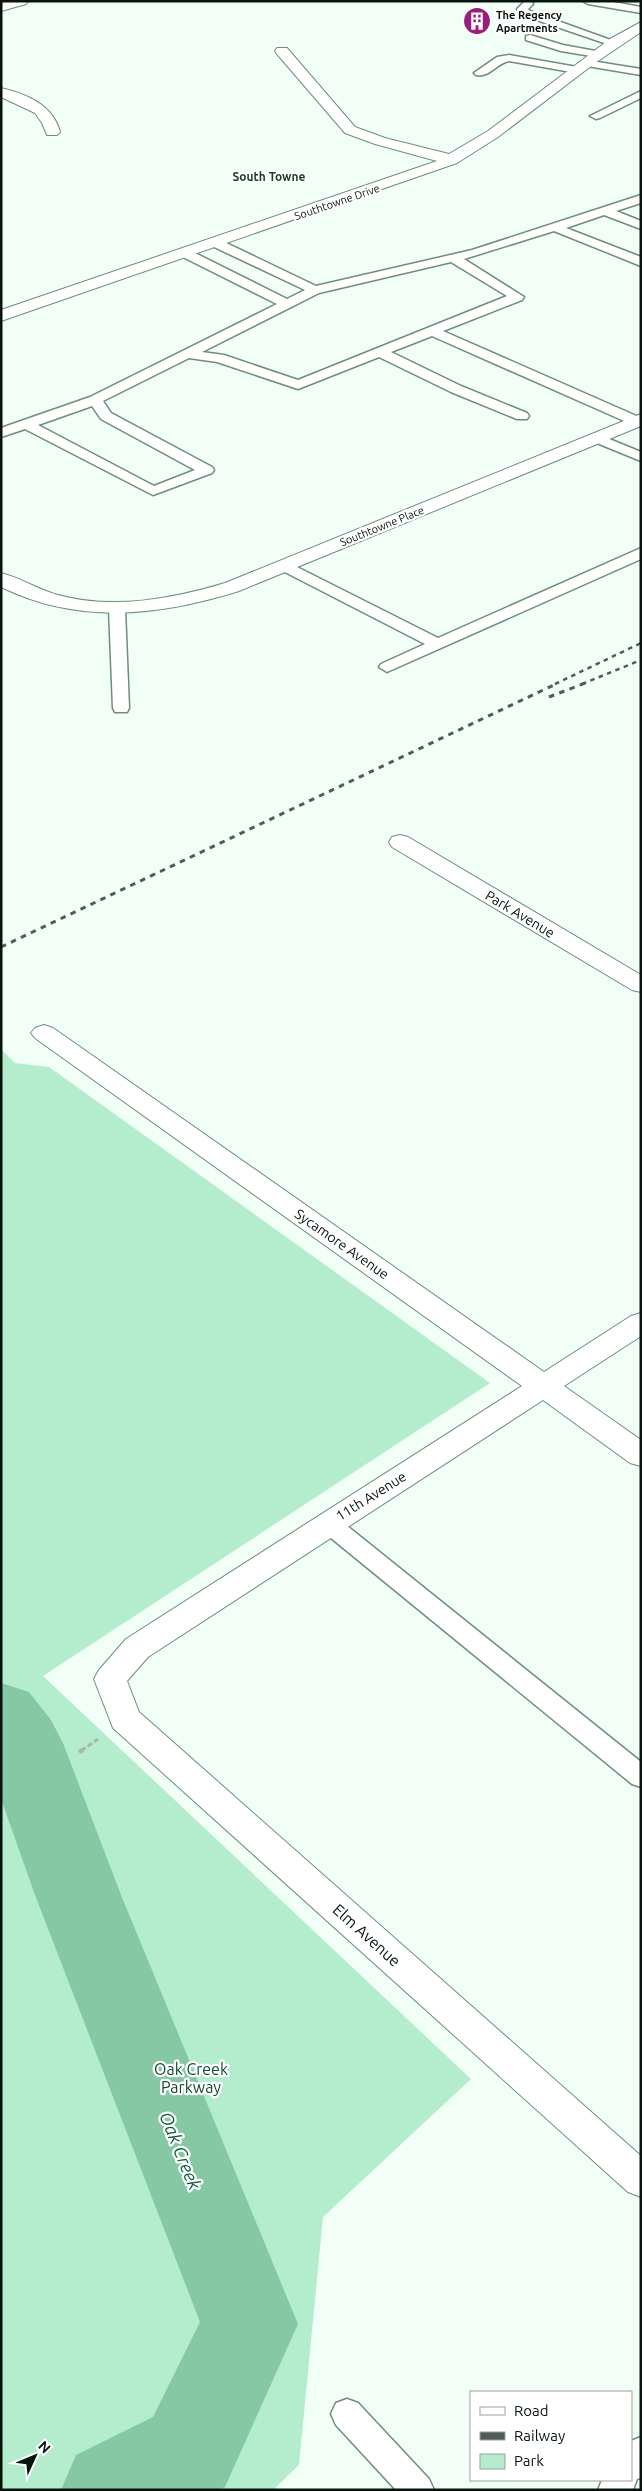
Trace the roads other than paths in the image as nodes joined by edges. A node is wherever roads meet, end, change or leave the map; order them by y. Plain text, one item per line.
1 (22, 1) edge
2 (588, 1) edge
3 (528, 4) dead end
4 (1, 7) edge
5 (641, 10) edge
6 (641, 26) edge
7 (530, 38) dead end
8 (614, 43) junction
9 (282, 51) dead end
10 (586, 62) junction
11 (641, 72) edge
12 (480, 73) dead end
13 (1, 92) edge
14 (641, 94) edge
15 (596, 116) dead end
16 (52, 132) dead end
17 (452, 160) junction
18 (641, 199) edge
19 (606, 210) junction
20 (641, 225) edge
21 (554, 227) junction
22 (216, 243) junction
23 (185, 254) junction
24 (453, 258) junction
25 (641, 262) edge
26 (315, 290) junction
27 (287, 304) junction
28 (1, 316) edge
29 (432, 331) junction
30 (379, 352) junction
31 (186, 354) junction
32 (95, 400) junction
33 (522, 416) dead end
34 (638, 420) edge
35 (26, 424) junction
36 (1, 434) edge
37 (597, 438) junction
38 (641, 457) edge
39 (641, 553) edge
40 (284, 566) junction
41 (1, 579) edge
42 (117, 609) junction
43 (438, 644) junction
44 (387, 667) dead end
45 (121, 708) dead end
46 (400, 842) dead end
47 (641, 985) edge
48 (44, 1033) dead end
49 (641, 1323) edge
50 (544, 1387) junction
51 (641, 1455) edge
52 (328, 1523) junction
53 (110, 1679) joint
54 (641, 1776) edge
55 (641, 2180) edge
56 (347, 2414) dead end
57 (641, 2452) edge
58 (632, 2465) edge
59 (418, 2490) edge

1 - 4 street
2 - 5 lane
3 - 8 lane
6 - 8 street, Southtowne Drive
7 - 10 lane
8 - 10 street, Southtowne Drive
9 - 17 street
10 - 11 lane
10 - 12 lane
10 - 17 street, Southtowne Drive
13 - 16 street
14 - 15 lane
17 - 22 street, Southtowne Drive
18 - 19 lane
19 - 20 lane
19 - 21 lane
21 - 24 lane
21 - 25 lane
22 - 23 street, Southtowne Drive
22 - 26 lane
23 - 27 lane
23 - 28 street, Southtowne Drive
24 - 26 lane
24 - 29 lane
26 - 27 lane
27 - 31 lane
29 - 30 lane
29 - 34 lane
30 - 31 lane
30 - 33 lane
31 - 32 lane
32 - 35 lane
32 - 35 lane
34 - 37 street, Southtowne Place
35 - 36 lane
37 - 38 lane
37 - 40 street, Southtowne Place
39 - 43 lane
40 - 42 street, Southtowne Place
40 - 43 lane
41 - 42 street
42 - 45 lane
43 - 44 lane
46 - 47 street, Park Avenue
48 - 50 street, Sycamore Avenue
49 - 50 street, 11th Avenue
50 - 51 street, Sycamore Avenue
50 - 52 street, 11th Avenue
52 - 53 street, 11th Avenue
52 - 54 lane
53 - 55 street, Elm Avenue
56 - 59 lane
57 - 58 lane

